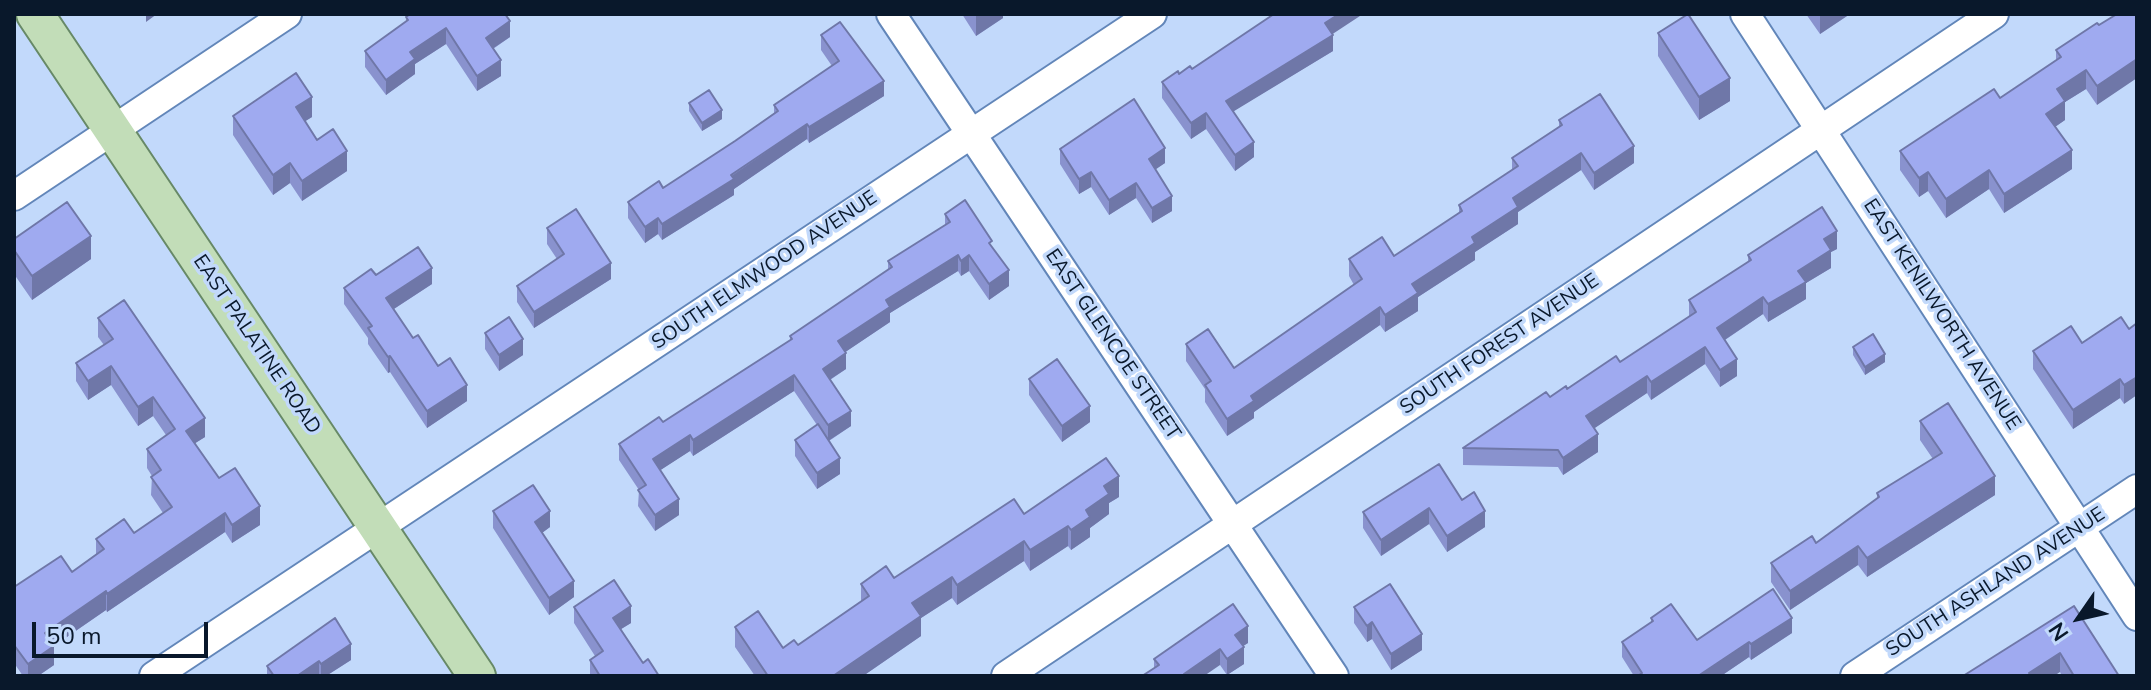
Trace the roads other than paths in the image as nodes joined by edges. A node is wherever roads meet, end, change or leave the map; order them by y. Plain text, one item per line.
1 (35, 14) edge
2 (287, 14) edge
3 (891, 14) edge
4 (1152, 14) edge
5 (1745, 14) edge
6 (1994, 14) edge
7 (111, 128) junction
8 (1821, 130) junction
9 (971, 134) junction
10 (14, 196) edge
11 (2137, 489) edge
12 (1232, 524) junction
13 (2080, 527) junction
14 (378, 528) junction
15 (2137, 616) edge
16 (154, 676) edge
17 (477, 676) edge
18 (1006, 676) edge
19 (1334, 676) edge
20 (1855, 676) edge

1 - 7 main road, EAST PALATINE ROAD
2 - 7 street
3 - 9 street, EAST GLENCOE STREET
4 - 9 street, SOUTH ELMWOOD AVENUE
5 - 8 street, EAST KENILWORTH AVENUE
6 - 8 street, SOUTH FOREST AVENUE
7 - 10 street
7 - 14 main road, EAST PALATINE ROAD
8 - 12 street, SOUTH FOREST AVENUE
8 - 13 street, EAST KENILWORTH AVENUE
9 - 12 street, EAST GLENCOE STREET
9 - 14 street, SOUTH ELMWOOD AVENUE
11 - 13 street, SOUTH ASHLAND AVENUE
12 - 18 street, SOUTH FOREST AVENUE
12 - 19 street, EAST GLENCOE STREET
13 - 15 street, EAST KENILWORTH AVENUE
13 - 20 street, SOUTH ASHLAND AVENUE
14 - 16 street, SOUTH ELMWOOD AVENUE
14 - 17 main road, EAST PALATINE ROAD

